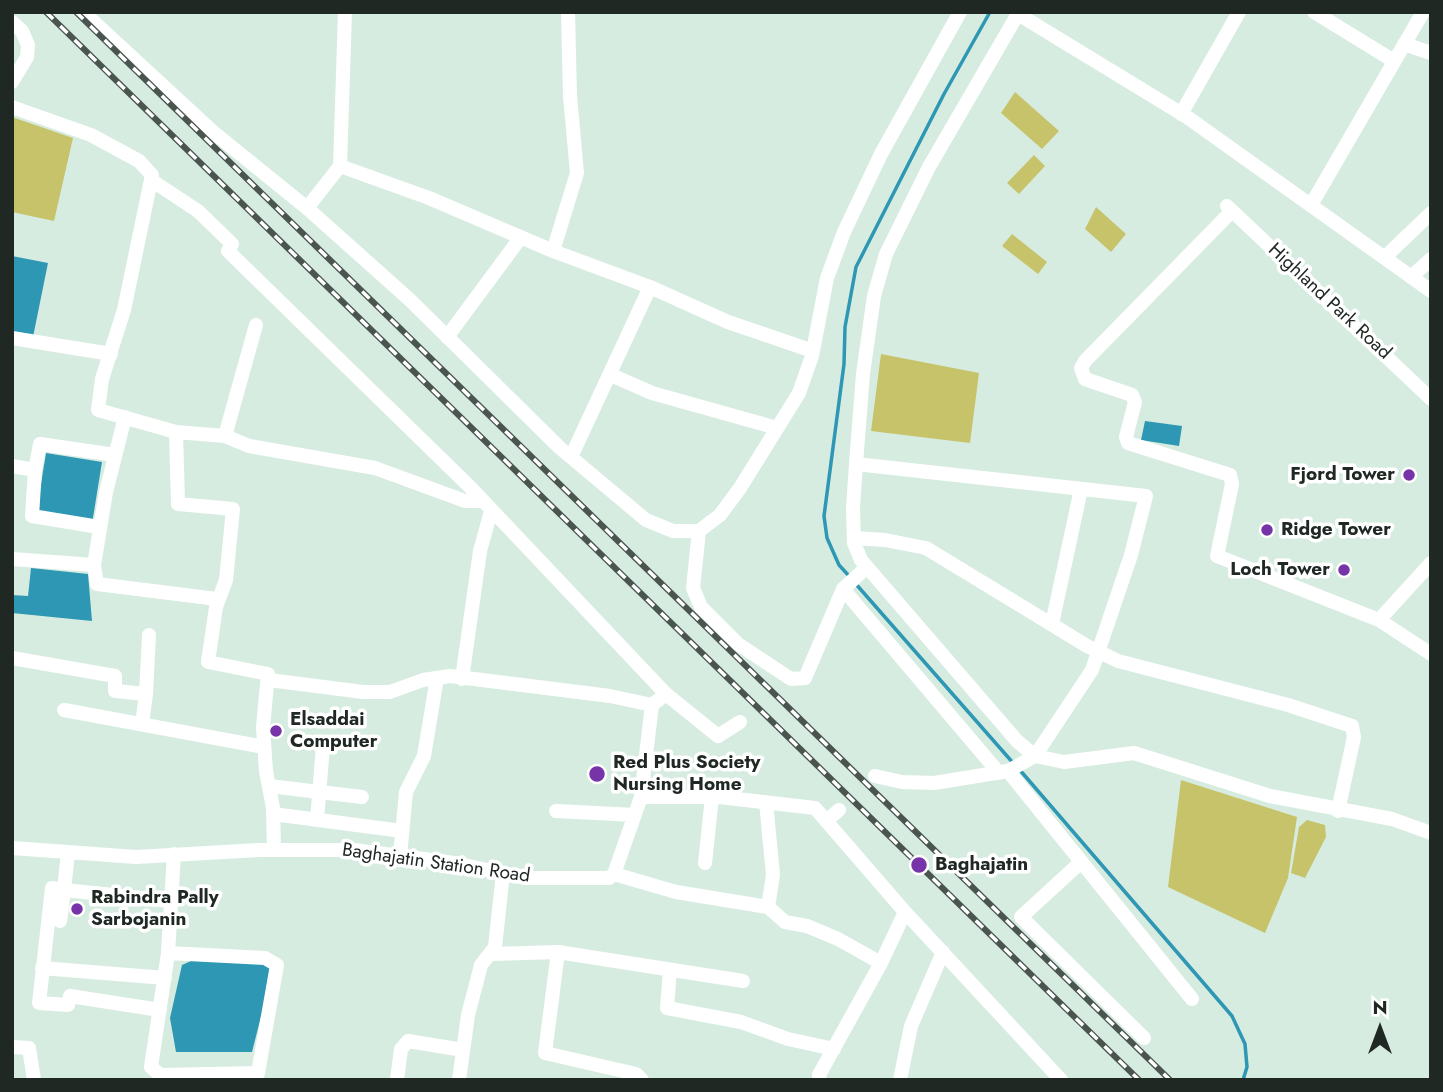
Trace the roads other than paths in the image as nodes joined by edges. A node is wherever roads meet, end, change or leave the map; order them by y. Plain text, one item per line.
1 (83, 12) edge
2 (345, 12) edge
3 (568, 12) edge
4 (960, 12) edge
5 (1239, 12) edge
6 (1314, 12) edge
7 (1423, 12) edge
8 (1018, 13) edge
9 (12, 22) edge
10 (1404, 44) junction
11 (1431, 53) edge
12 (1394, 61) junction
13 (12, 82) edge
14 (12, 107) edge
15 (1181, 114) junction
16 (340, 166) junction
17 (151, 180) junction
18 (1311, 205) junction
19 (307, 208) junction
20 (1431, 213) edge
21 (521, 237) junction
22 (553, 251) junction
23 (1384, 258) junction
24 (1431, 259) edge
25 (1411, 277) junction
26 (649, 287) junction
27 (1431, 291) edge
28 (256, 324) dead end
29 (447, 337) junction
30 (12, 338) edge
31 (813, 351) junction
32 (111, 354) junction
33 (611, 375) junction
34 (1431, 399) edge
35 (125, 417) junction
36 (777, 428) junction
37 (176, 432) junction
38 (225, 436) junction
39 (115, 455) junction
40 (571, 457) junction
41 (856, 464) junction
42 (12, 466) edge
43 (35, 470) junction
44 (1081, 489) junction
45 (487, 506) junction
46 (99, 527) junction
47 (698, 537) junction
48 (854, 538) junction
49 (12, 559) edge
50 (1431, 563) edge
51 (94, 565) junction
52 (864, 570) junction
53 (843, 589) junction
54 (218, 599) junction
55 (1379, 620) junction
56 (1052, 624) junction
57 (149, 635) dead end
58 (1098, 652) junction
59 (1431, 654) edge
60 (12, 658) edge
61 (437, 678) junction
62 (462, 679) junction
63 (270, 680) junction
64 (146, 694) junction
65 (666, 694) junction
66 (652, 705) junction
67 (64, 710) dead end
68 (740, 722) dead end
69 (142, 724) junction
70 (323, 746) dead end
71 (264, 747) junction
72 (1035, 757) junction
73 (1010, 770) junction
74 (875, 776) dead end
75 (269, 786) junction
76 (318, 792) junction
77 (362, 797) dead end
78 (641, 797) junction
79 (712, 797) junction
80 (766, 802) junction
81 (839, 810) dead end
82 (556, 811) dead end
83 (1338, 811) junction
84 (273, 814) junction
85 (635, 815) junction
86 (317, 820) junction
87 (826, 821) junction
88 (402, 831) junction
89 (1431, 833) edge
90 (12, 848) edge
91 (274, 850) junction
92 (68, 852) junction
93 (174, 855) junction
94 (400, 856) junction
95 (1081, 862) junction
96 (705, 863) dead end
97 (503, 873) junction
98 (614, 874) junction
99 (64, 890) junction
100 (172, 901) junction
101 (768, 907) junction
102 (905, 912) junction
103 (60, 921) dead end
104 (558, 952) junction
105 (943, 952) junction
106 (168, 953) junction
107 (492, 954) junction
108 (881, 963) junction
109 (42, 968) junction
110 (670, 970) junction
111 (164, 978) junction
112 (743, 981) dead end
113 (1192, 999) dead end
114 (160, 1010) junction
115 (1144, 1038) dead end
116 (12, 1046) edge
117 (834, 1049) junction
118 (463, 1050) junction
119 (257, 1076) edge
120 (34, 1080) edge
121 (397, 1080) edge
122 (459, 1080) edge
123 (642, 1080) edge
124 (820, 1080) edge
125 (900, 1080) edge
126 (1061, 1080) edge

1 - 19 street
2 - 16 street
3 - 22 street
4 - 31 street
5 - 15 street
6 - 12 street
7 - 10 street
8 - 15 street
8 - 41 street
9 - 13 street
10 - 11 street
10 - 12 street
12 - 18 street
14 - 17 street
15 - 18 street
16 - 19 street
16 - 21 street
17 - 32 street
17 - 45 street
18 - 23 street
19 - 29 street
20 - 23 street
21 - 22 street
21 - 29 street
22 - 26 street
23 - 25 street
24 - 25 street
25 - 27 street
26 - 31 street
26 - 33 street
28 - 38 street
29 - 40 street
30 - 32 street
31 - 36 street
32 - 35 street
33 - 36 street
33 - 40 street
34 - 55 street, Highland Park Road
35 - 37 street
35 - 39 street
36 - 47 street
37 - 38 street
37 - 54 street
38 - 45 street
39 - 43 street
39 - 46 street
40 - 47 street
41 - 44 street
41 - 48 street
42 - 43 street
43 - 46 street
44 - 56 street
44 - 58 street
45 - 62 street
45 - 65 street
46 - 51 street
47 - 53 street
48 - 52 street
48 - 56 street
49 - 51 street
50 - 55 street
51 - 54 street
52 - 53 street
52 - 72 street
53 - 73 street
54 - 63 street
55 - 59 street
56 - 58 street
57 - 64 street
58 - 72 street
58 - 83 street
60 - 64 street
61 - 62 street
61 - 63 street
61 - 88 street
62 - 66 street
63 - 71 street
64 - 69 street
65 - 66 street
65 - 68 street
66 - 78 street
67 - 69 street
69 - 71 street
70 - 76 street
71 - 75 street
72 - 73 street
72 - 83 street
73 - 74 street
73 - 95 street
75 - 76 street
75 - 84 street
76 - 77 street
76 - 86 street
78 - 79 street
78 - 85 street
79 - 80 street
79 - 96 street
80 - 87 street
80 - 101 street
81 - 87 street
82 - 85 street
83 - 89 street
84 - 86 street
84 - 91 street
85 - 98 street
86 - 88 street
87 - 102 street
88 - 94 street
90 - 92 street, Baghajatin Station Road
91 - 93 street, Baghajatin Station Road
91 - 94 street, Baghajatin Station Road
92 - 93 street, Baghajatin Station Road
92 - 99 street
93 - 100 street
94 - 97 street, Baghajatin Station Road
95 - 113 street
95 - 115 street
97 - 98 street, Baghajatin Station Road
97 - 107 street
98 - 101 street
99 - 100 street
99 - 103 street
99 - 109 street
100 - 106 street
101 - 108 street
102 - 105 street
102 - 108 street
104 - 107 street
104 - 110 street
104 - 123 street
105 - 125 street
105 - 126 street
106 - 111 street
106 - 119 street
107 - 118 street
108 - 117 street
109 - 111 street
109 - 114 street
110 - 112 street
110 - 117 street
111 - 114 street
114 - 119 street
116 - 120 street
117 - 124 street
118 - 121 street
118 - 122 street

